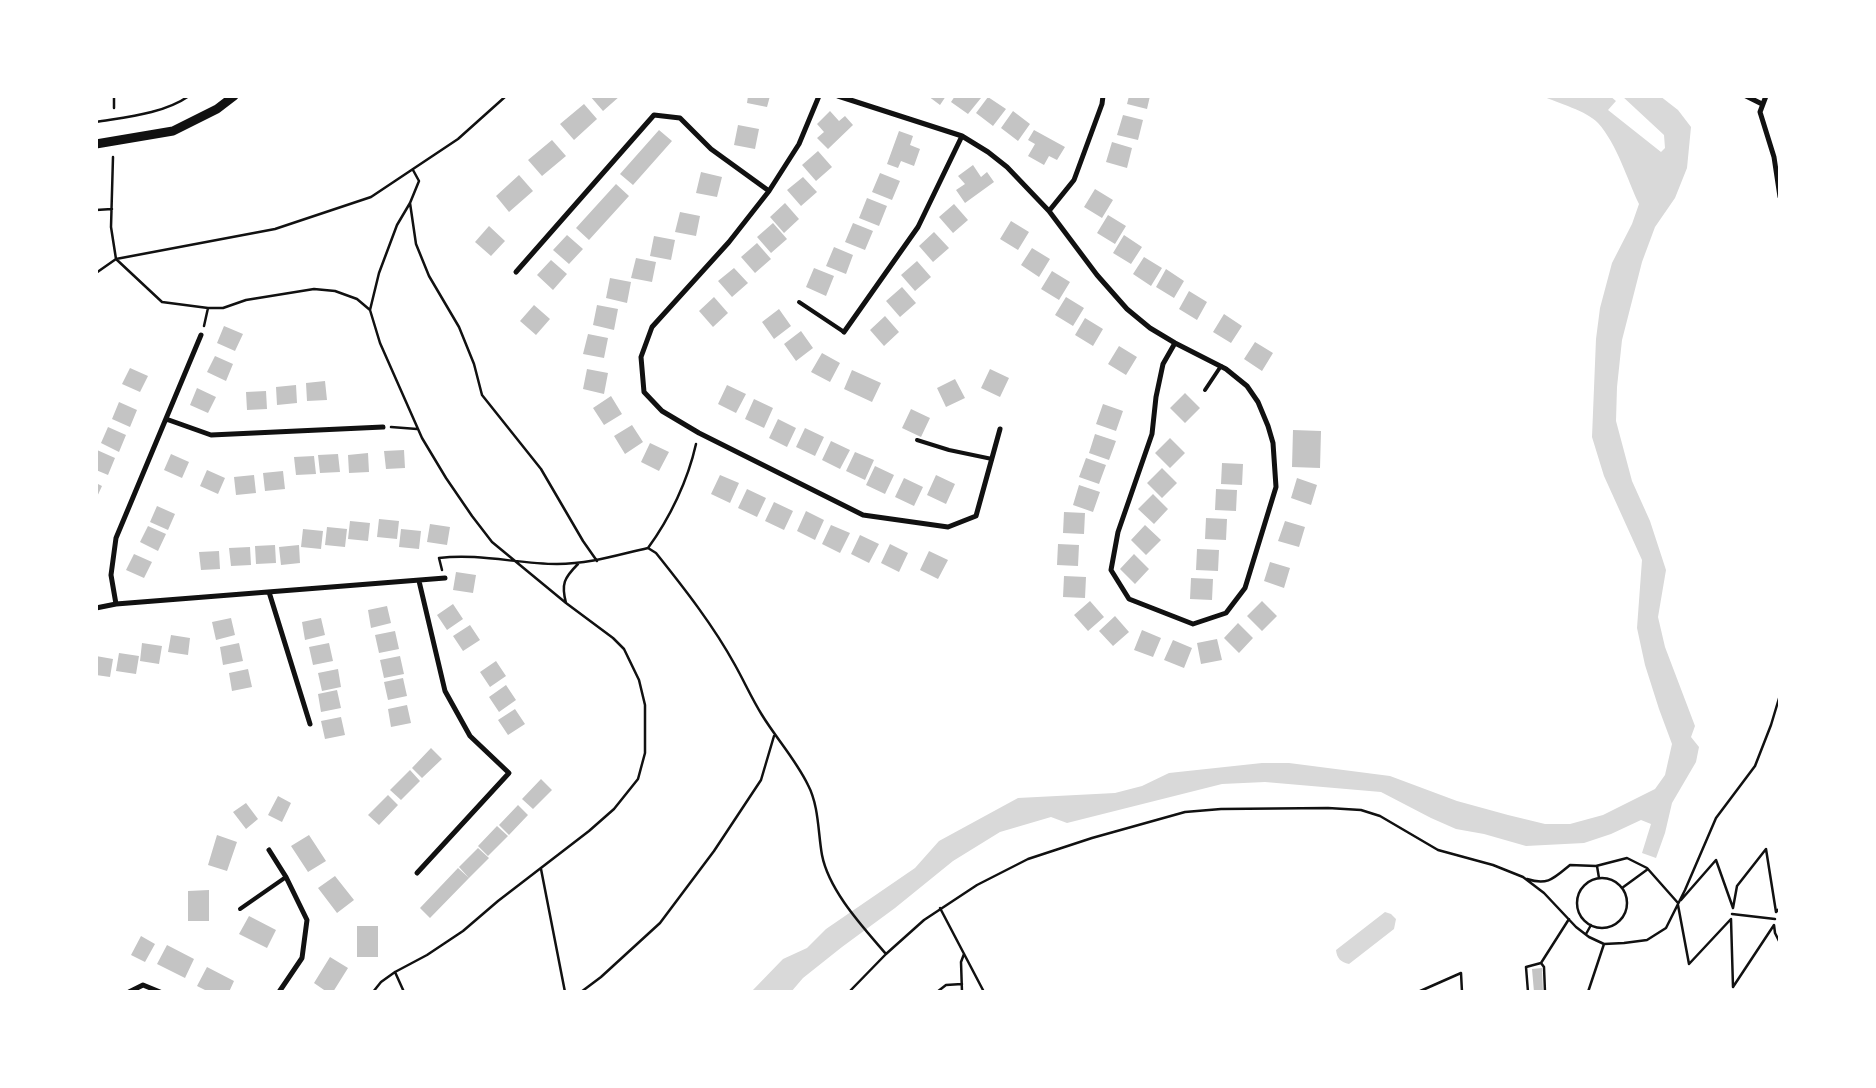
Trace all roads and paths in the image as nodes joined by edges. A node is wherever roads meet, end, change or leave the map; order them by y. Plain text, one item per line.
1 (114, 96) edge
2 (189, 96) edge
3 (234, 96) edge
4 (506, 96) edge
5 (819, 96) edge
6 (838, 96) edge
7 (1103, 96) edge
8 (1746, 96) edge
9 (1766, 96) edge
10 (1762, 104) junction
11 (114, 108) dead end
12 (96, 122) edge
13 (962, 136) junction
14 (96, 144) edge
15 (113, 157) dead end
16 (413, 170) junction
17 (769, 191) junction
18 (1780, 197) edge
19 (410, 203) junction
20 (112, 209) junction
21 (96, 210) edge
22 (1050, 211) junction
23 (116, 259) junction
24 (516, 272) dead end
25 (96, 273) edge
26 (799, 302) dead end
27 (208, 308) junction
28 (370, 310) junction
29 (844, 332) joint
30 (201, 335) joint
31 (1175, 343) junction
32 (1221, 366) junction
33 (1205, 390) dead end
34 (166, 419) junction
35 (383, 427) joint
36 (417, 428) junction
37 (1000, 429) dead end
38 (699, 433) junction
39 (917, 440) dead end
40 (992, 459) junction
41 (648, 548) junction
42 (515, 561) junction
43 (597, 561) junction
44 (579, 563) junction
45 (445, 578) joint
46 (419, 580) junction
47 (269, 592) junction
48 (566, 603) junction
49 (116, 604) junction
50 (96, 608) edge
51 (1780, 695) edge
52 (310, 724) dead end
53 (774, 736) junction
54 (269, 850) dead end
55 (1597, 866) junction
56 (541, 869) junction
57 (1648, 869) junction
58 (417, 873) dead end
59 (286, 876) junction
60 (1523, 877) junction
61 (1599, 878) junction
62 (1622, 888) junction
63 (1678, 903) junction
64 (940, 908) junction
65 (1732, 908) junction
66 (1780, 908) edge
67 (240, 910) dead end
68 (1776, 912) junction
69 (1732, 914) junction
70 (1569, 919) junction
71 (1731, 919) junction
72 (1775, 919) junction
73 (1591, 925) junction
74 (1774, 925) junction
75 (1586, 934) junction
76 (1780, 943) edge
77 (1604, 944) junction
78 (886, 954) junction
79 (964, 954) junction
80 (1541, 963) junction
81 (395, 972) junction
82 (962, 984) junction
83 (1426, 988) junction
84 (129, 992) edge
85 (160, 992) edge
86 (279, 992) edge
87 (373, 992) edge
88 (404, 992) edge
89 (565, 992) edge
90 (581, 992) edge
91 (850, 992) edge
92 (937, 992) edge
93 (962, 992) edge
94 (984, 992) edge
95 (1418, 992) edge
96 (1428, 992) edge
97 (1462, 992) edge
98 (1528, 992) edge
99 (1545, 992) edge
100 (1588, 992) edge

1 - 11 path
2 - 12 path
3 - 14 street
4 - 16 path
5 - 17 street
6 - 13 street
7 - 22 street
8 - 10 street
9 - 10 street
10 - 18 street
13 - 22 street
13 - 29 street
15 - 20 path
16 - 19 path
16 - 23 path
17 - 24 street
17 - 38 street
19 - 28 path
19 - 43 path
20 - 21 path
20 - 23 path
22 - 31 street
23 - 25 path
23 - 27 path
26 - 29 lane
27 - 28 path
27 - 30 path
28 - 36 path
30 - 34 street
31 - 32 street
31 - 32 street
32 - 33 lane
34 - 35 street
34 - 49 street
35 - 36 path
36 - 42 path
37 - 40 street
38 - 40 street
38 - 41 path
39 - 40 lane
41 - 43 path
41 - 53 path
42 - 44 path
42 - 45 path
42 - 48 path
43 - 44 path
44 - 48 path
45 - 46 street
46 - 47 street
46 - 58 street
47 - 49 street
47 - 52 street
48 - 56 path
49 - 50 street
51 - 63 path
53 - 78 path
53 - 90 path
54 - 59 street
55 - 57 path
55 - 60 path
55 - 61 path
56 - 81 path
56 - 89 path
57 - 62 path
57 - 63 path
59 - 67 lane
59 - 86 street
60 - 64 path
60 - 70 path
61 - 62 path
61 - 73 path
62 - 73 path
63 - 65 path
63 - 71 path
63 - 77 path
64 - 78 path
64 - 79 path
65 - 68 path
65 - 69 path
66 - 68 path
68 - 72 path
69 - 71 path
69 - 72 path
70 - 75 path
70 - 80 path
71 - 74 path
72 - 74 path
73 - 75 path
74 - 76 path
75 - 77 path
77 - 100 path
78 - 91 path
79 - 82 path
79 - 94 path
80 - 98 path
80 - 99 path
81 - 87 path
81 - 88 path
82 - 92 path
82 - 93 path
83 - 95 path
83 - 96 path
83 - 97 path
84 - 85 street

